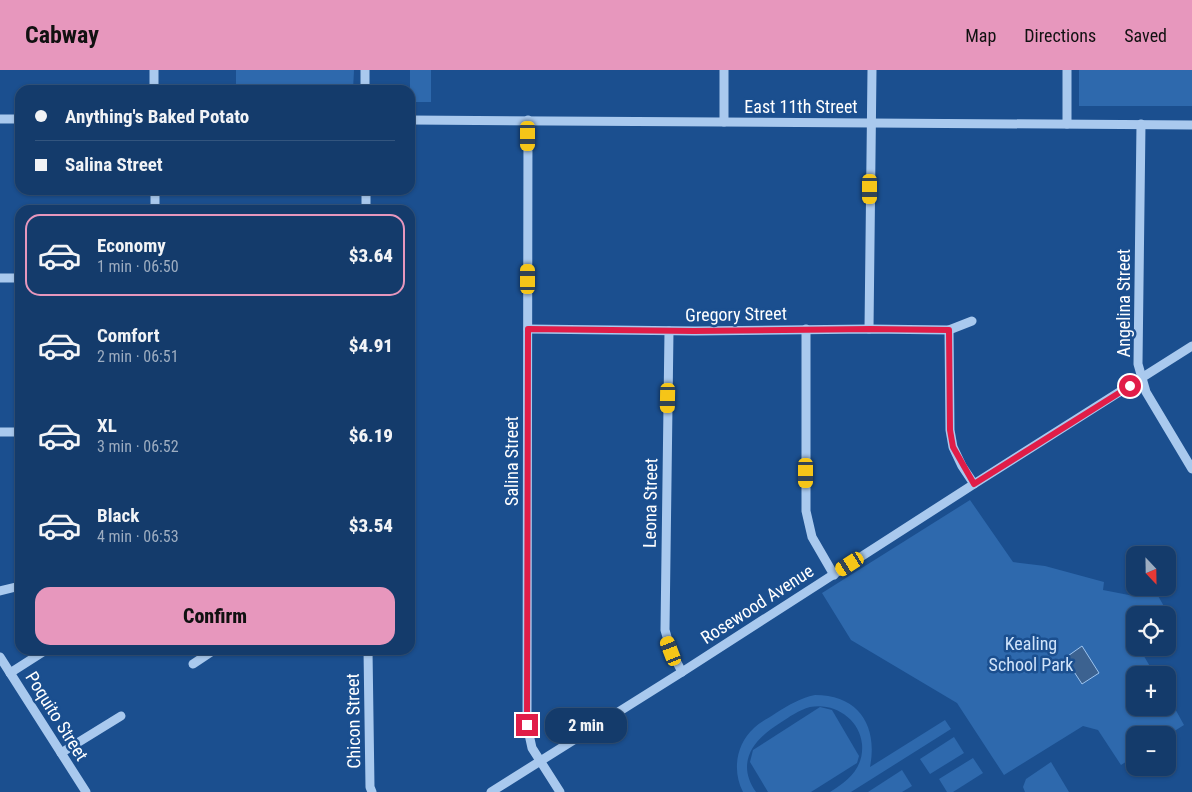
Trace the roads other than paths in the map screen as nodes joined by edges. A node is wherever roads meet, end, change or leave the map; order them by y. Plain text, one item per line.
1 (154, 70) edge
2 (365, 70) edge
3 (724, 70) edge
4 (872, 70) edge
5 (1067, 70) edge
6 (154, 85) edge
7 (365, 85) edge
8 (0, 119) edge
9 (15, 119) edge
10 (415, 120) edge
11 (528, 120) junction
12 (724, 122) junction
13 (870, 122) junction
14 (1067, 124) junction
15 (1141, 124) junction
16 (1192, 125) edge
17 (0, 278) edge
18 (15, 278) edge
19 (972, 321) dead end
20 (528, 329) junction
21 (806, 329) junction
22 (870, 329) junction
23 (949, 330) junction
24 (669, 331) junction
25 (1192, 346) edge
26 (1142, 378) junction
27 (0, 432) edge
28 (15, 432) edge
29 (1192, 469) edge
30 (974, 484) junction
31 (834, 575) junction
32 (15, 587) edge
33 (0, 590) edge
34 (38, 655) edge
35 (206, 655) edge
36 (368, 655) edge
37 (0, 657) edge
38 (192, 664) dead end
39 (682, 672) junction
40 (10, 673) junction
41 (121, 716) dead end
42 (61, 753) junction
43 (540, 761) junction
44 (86, 792) edge
45 (372, 792) edge
46 (491, 792) edge
47 (560, 792) edge

1 - 6 street
2 - 7 street
3 - 12 street
4 - 13 street
5 - 14 street
8 - 9 street
10 - 11 street, East 11th Street
11 - 12 street, East 11th Street
11 - 20 street, Salina Street
12 - 13 street, East 11th Street
13 - 14 street, East 11th Street
13 - 22 street
14 - 15 street, East 11th Street
15 - 16 street, East 11th Street
15 - 26 street, Angelina Street
17 - 18 street
19 - 23 street, Gregory Street
20 - 24 street, Gregory Street
20 - 43 street, Salina Street
21 - 22 street, Gregory Street
21 - 24 street, Gregory Street
21 - 31 street
22 - 23 street, Gregory Street
23 - 30 street
24 - 39 street, Leona Street
25 - 26 street, Rosewood Avenue
26 - 29 street, Angelina Street
26 - 30 street, Rosewood Avenue
27 - 28 street
30 - 31 street, Rosewood Avenue
31 - 39 street, Rosewood Avenue
32 - 33 street
34 - 40 street
35 - 38 street
36 - 45 street, Chicon Street
37 - 40 street, Poquito Street
39 - 43 street, Rosewood Avenue
40 - 42 street, Poquito Street
41 - 42 street
42 - 44 street, Poquito Street
43 - 46 street, Rosewood Avenue
43 - 47 street, Salina Street

